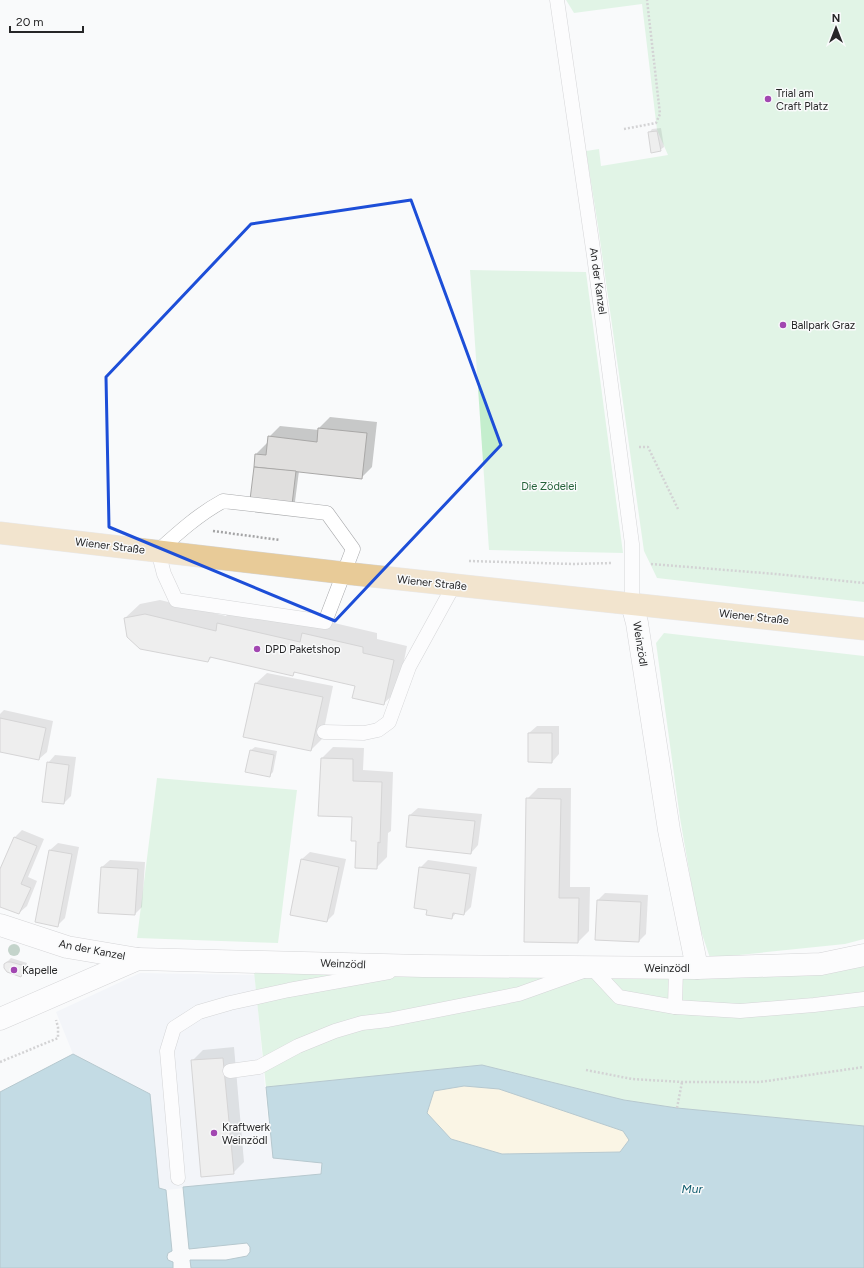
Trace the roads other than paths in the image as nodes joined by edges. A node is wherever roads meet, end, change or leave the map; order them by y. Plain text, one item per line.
1 (557, 0) edge
2 (0, 533) edge
3 (158, 551) junction
4 (344, 573) junction
5 (454, 585) junction
6 (632, 604) junction
7 (864, 629) edge
8 (324, 732) dead end
9 (0, 925) edge
10 (864, 955) edge
11 (138, 959) junction
12 (423, 966) junction
13 (592, 968) junction
14 (676, 968) junction
15 (697, 968) junction
16 (864, 1000) edge
17 (675, 1007) junction
18 (0, 1018) edge
19 (230, 1071) dead end
20 (178, 1178) dead end

1 - 6 lane, An der Kanzel
2 - 3 main road, Wiener Straße
3 - 4 main road, Wiener Straße
3 - 4 lane
3 - 4 lane
4 - 5 main road, Wiener Straße
5 - 6 main road, Wiener Straße
5 - 8 lane
6 - 7 main road, Wiener Straße
6 - 15 street, Weinzödl
9 - 11 street, An der Kanzel
10 - 15 street, Weinzödl
11 - 12 street, Weinzödl
11 - 18 street, Weinzödl
12 - 13 street, Weinzödl
12 - 20 lane
13 - 14 street, Weinzödl
13 - 17 lane
13 - 19 lane
14 - 15 street, Weinzödl
14 - 17 lane
16 - 17 lane

